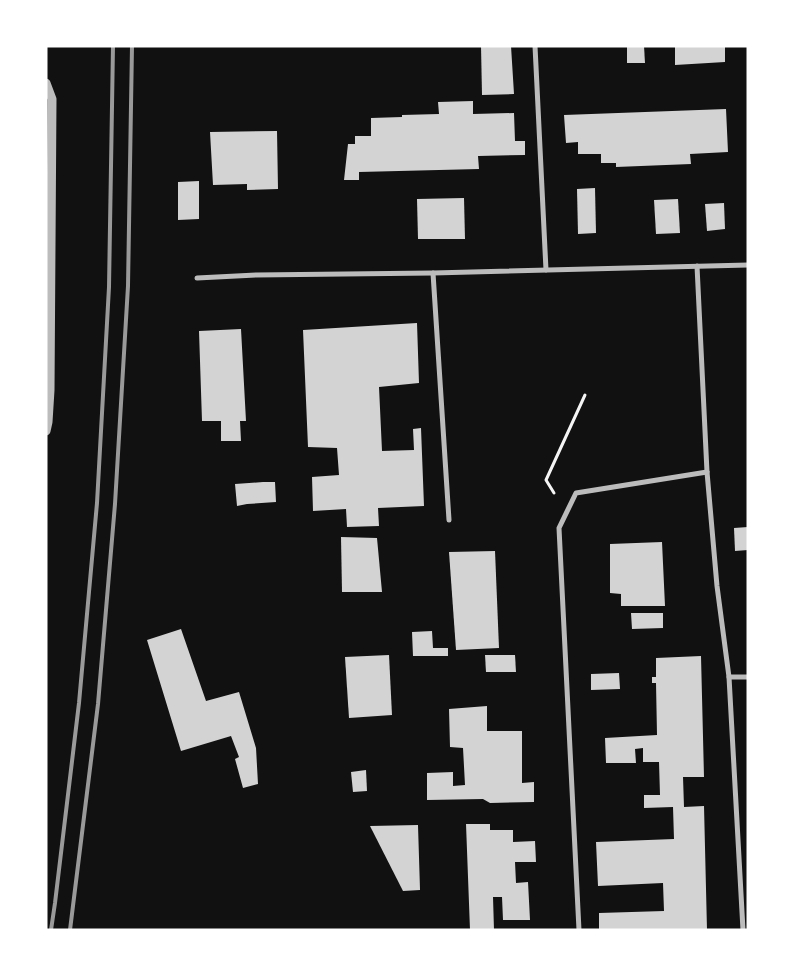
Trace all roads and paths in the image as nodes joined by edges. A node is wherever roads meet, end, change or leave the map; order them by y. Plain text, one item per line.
1 (535, 46) edge
2 (46, 83) edge
3 (748, 265) edge
4 (697, 266) junction
5 (546, 270) junction
6 (433, 273) junction
7 (198, 278) dead end
8 (585, 395) dead end
9 (46, 431) edge
10 (707, 472) junction
11 (566, 512) junction
12 (448, 520) dead end
13 (728, 677) junction
14 (748, 677) edge
15 (579, 930) edge
16 (743, 930) edge

1 - 5 street
2 - 9 street
3 - 4 street
4 - 5 street
4 - 10 street
5 - 6 street
6 - 7 street
6 - 12 street
8 - 11 path
10 - 11 street
10 - 13 street
11 - 15 street
13 - 14 street
13 - 16 street

